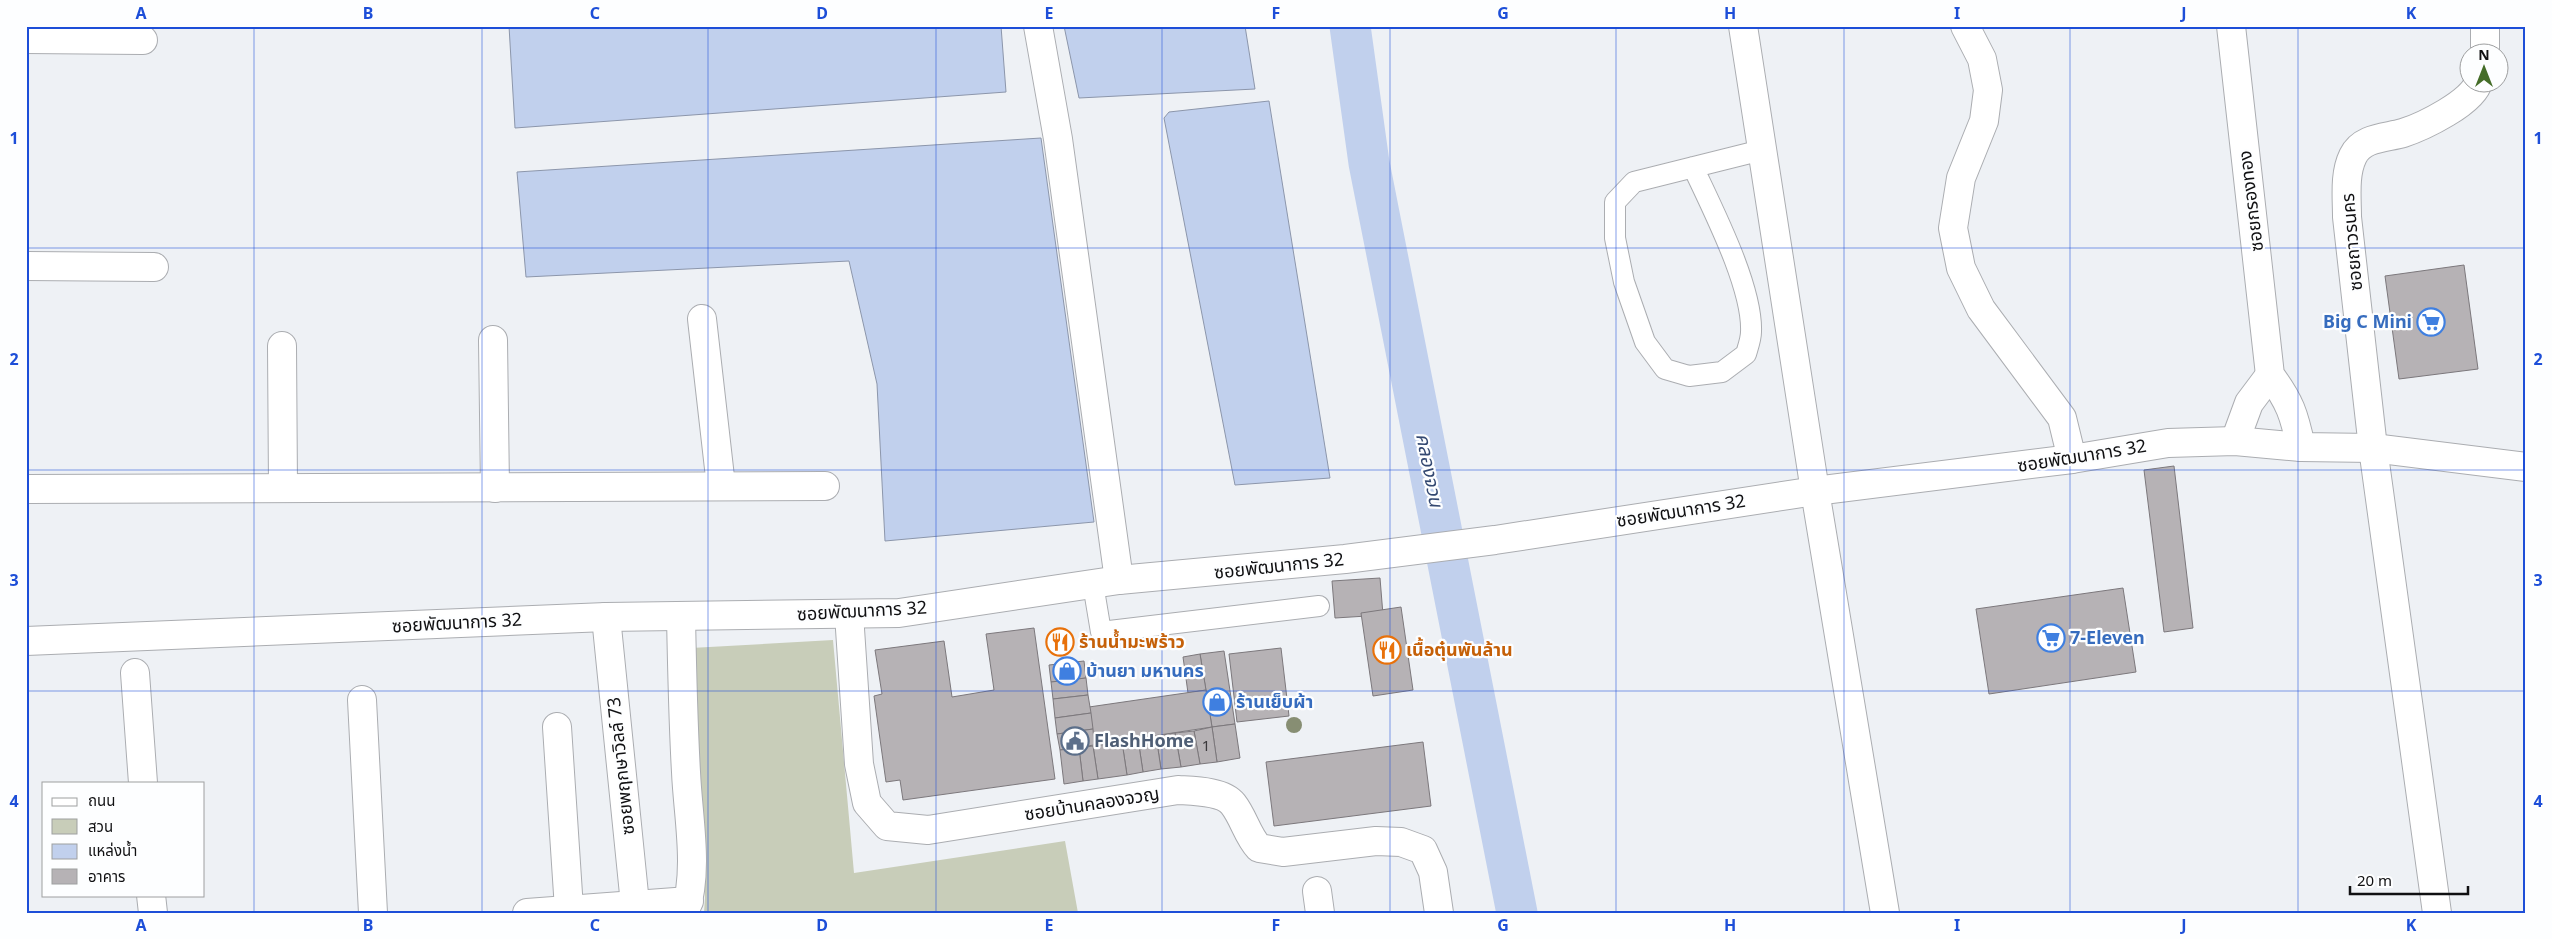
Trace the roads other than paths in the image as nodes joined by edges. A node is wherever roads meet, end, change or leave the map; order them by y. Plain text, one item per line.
1 (1038, 26) edge
2 (1743, 26) edge
3 (1965, 26) edge
4 (2231, 26) edge
5 (2485, 26) edge
6 (26, 39) edge
7 (143, 40) dead end
8 (2485, 42) edge
9 (2473, 92) edge
10 (1762, 150) junction
11 (1693, 167) junction
12 (26, 266) edge
13 (154, 266) dead end
14 (702, 319) dead end
15 (493, 340) dead end
16 (282, 346) dead end
17 (2270, 375) junction
18 (2235, 441) junction
19 (2301, 447) junction
20 (2373, 448) junction
21 (2072, 459) junction
22 (2526, 467) edge
23 (721, 486) junction
24 (825, 486) dead end
25 (284, 488) junction
26 (495, 488) junction
27 (26, 489) edge
28 (1815, 491) junction
29 (1119, 580) junction
30 (1093, 584) junction
31 (1319, 606) dead end
32 (849, 614) junction
33 (681, 616) junction
34 (606, 617) junction
35 (26, 641) edge
36 (135, 673) dead end
37 (362, 700) dead end
38 (556, 727) dead end
39 (143, 782) edge
40 (151, 896) edge
41 (687, 907) edge
42 (638, 908) edge
43 (569, 909) junction
44 (152, 913) edge
45 (373, 913) edge
46 (527, 913) edge
47 (1439, 913) edge
48 (1885, 913) edge
49 (2437, 913) edge

1 - 29 street
2 - 10 street
3 - 21 street
4 - 17 street, ซอยกรองทอง
5 - 8 street
6 - 7 street
9 - 20 street, ซอยถาวรนคร
10 - 11 lane
10 - 28 street
11 - 11 lane
12 - 13 street
14 - 23 street
15 - 26 street
16 - 25 street
17 - 18 street
17 - 19 street
18 - 19 street, ซอยพัฒนาการ 32
18 - 21 street, ซอยพัฒนาการ 32
19 - 20 street, ซอยพัฒนาการ 32
20 - 22 street, ซอยพัฒนาการ 32
20 - 49 street, ซอยถาวรนคร
21 - 28 street, ซอยพัฒนาการ 32
23 - 24 street
23 - 26 street
25 - 26 street
25 - 27 street
28 - 29 street, ซอยพัฒนาการ 32
28 - 48 street
29 - 30 street, ซอยพัฒนาการ 32
30 - 31 lane
30 - 32 street, ซอยพัฒนาการ 32
32 - 33 street, ซอยพัฒนาการ 32
32 - 47 street, ซอยบ้านคลองจวญ
33 - 34 street, ซอยพัฒนาการ 32
33 - 41 street
34 - 35 street, ซอยพัฒนาการ 32
34 - 42 street, ซอยพฤกษาวิลล์ 73
36 - 39 street
37 - 45 street
38 - 43 street
40 - 44 street
41 - 42 street
42 - 43 street
43 - 46 street

